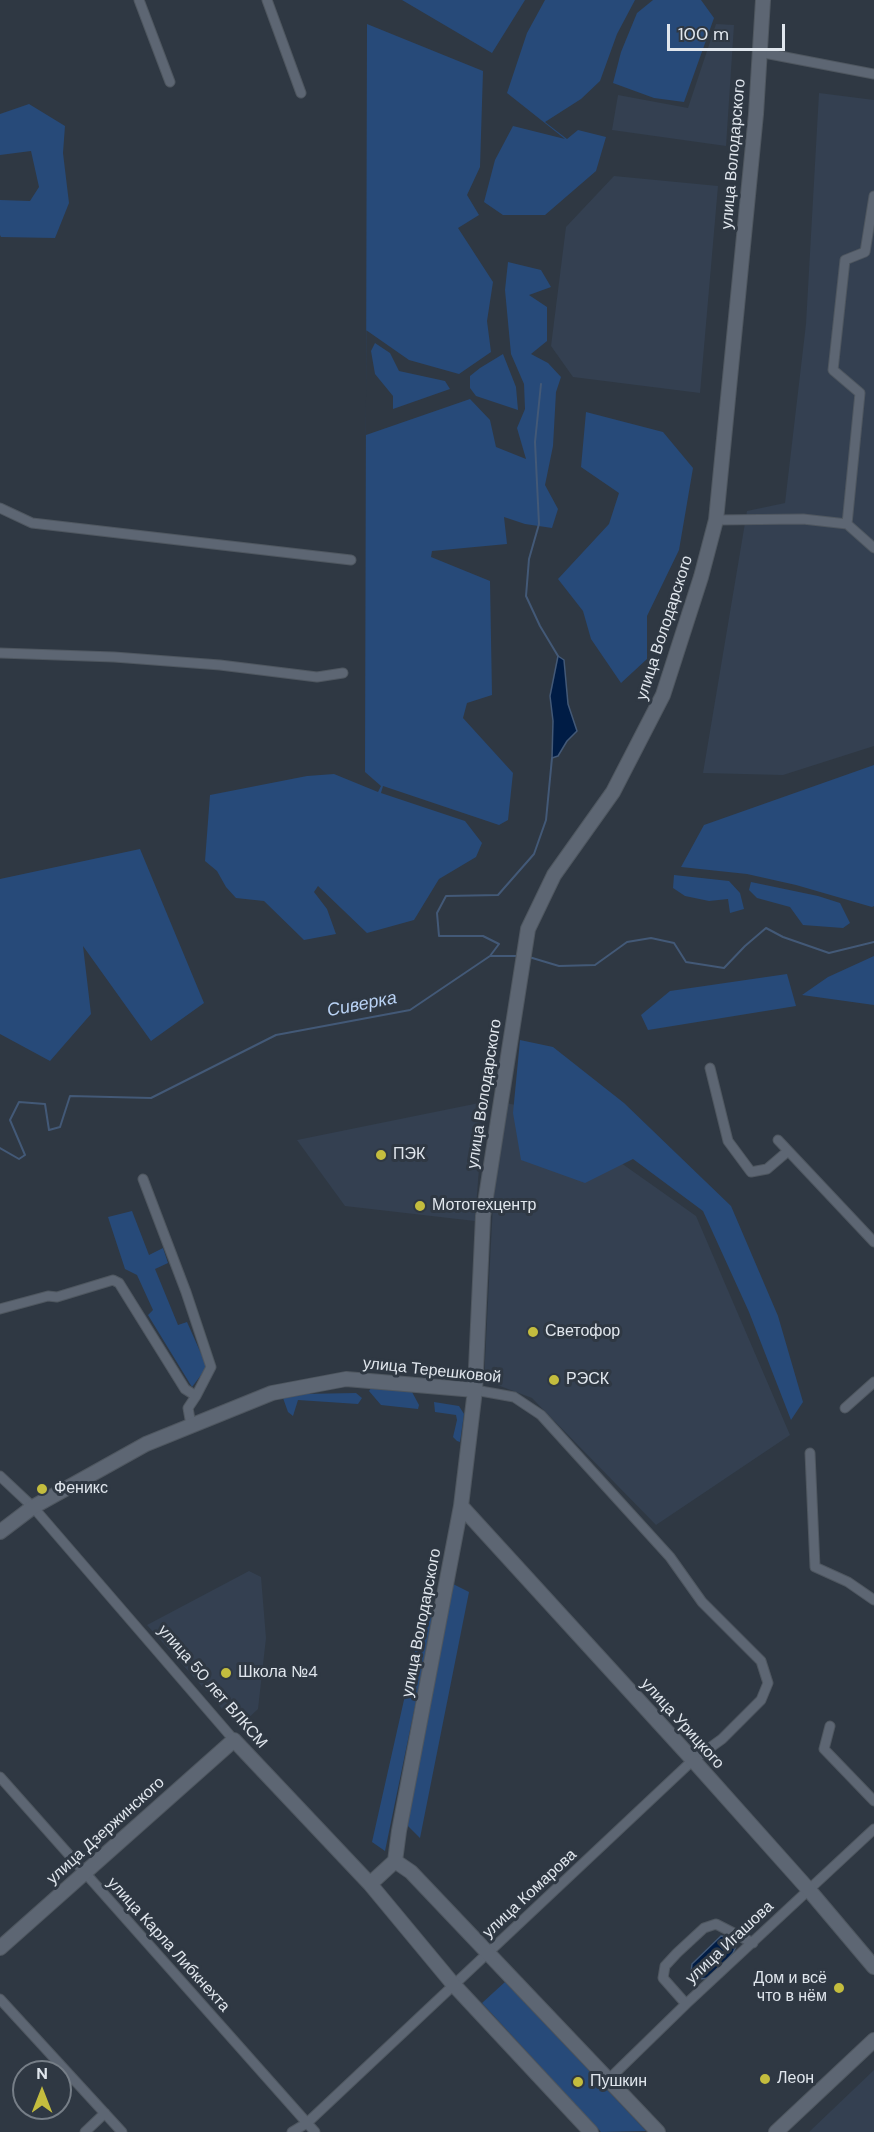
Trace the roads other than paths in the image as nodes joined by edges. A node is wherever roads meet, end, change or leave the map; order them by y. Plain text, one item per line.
1 (139, 0) edge
2 (267, 0) edge
3 (763, 0) edge
4 (759, 52) junction
5 (874, 74) edge
6 (170, 82) dead end
7 (301, 93) dead end
8 (874, 196) edge
9 (0, 508) edge
10 (716, 520) junction
11 (847, 524) junction
12 (874, 548) edge
13 (351, 560) dead end
14 (0, 653) edge
15 (343, 673) dead end
16 (710, 1068) dead end
17 (778, 1140) dead end
18 (788, 1151) junction
19 (143, 1179) dead end
20 (874, 1242) edge
21 (0, 1309) edge
22 (874, 1382) edge
23 (475, 1390) junction
24 (196, 1396) junction
25 (845, 1408) dead end
26 (190, 1425) junction
27 (810, 1453) dead end
28 (0, 1476) edge
29 (460, 1506) junction
30 (33, 1507) junction
31 (0, 1532) edge
32 (874, 1600) edge
33 (768, 1683) joint
34 (830, 1726) dead end
35 (234, 1740) junction
36 (693, 1760) junction
37 (0, 1778) edge
38 (874, 1801) edge
39 (874, 1828) edge
40 (395, 1861) junction
41 (84, 1873) junction
42 (370, 1884) junction
43 (809, 1890) junction
44 (753, 1943) junction
45 (0, 1948) edge
46 (488, 1954) junction
47 (874, 1967) edge
48 (453, 1984) junction
49 (0, 1999) edge
50 (686, 2004) junction
51 (874, 2040) edge
52 (608, 2080) junction
53 (105, 2113) junction
54 (307, 2123) junction
55 (85, 2132) edge
56 (122, 2132) edge
57 (292, 2132) edge
58 (315, 2132) edge
59 (591, 2132) edge
60 (658, 2132) edge
61 (776, 2132) edge

1 - 6 street
2 - 7 street
3 - 4 main road, улица Володарского
4 - 5 street
4 - 10 main road, улица Володарского
8 - 11 street
9 - 13 street
10 - 11 street
10 - 23 main road, улица Володарского
11 - 12 street
14 - 15 street
16 - 18 street
17 - 18 street
18 - 20 street
19 - 24 street
21 - 24 street
22 - 25 street
23 - 26 main road, улица Терешковой
23 - 29 main road, улица Володарского
23 - 33 street, улица Терешковой
24 - 26 street
26 - 30 main road, улица Терешковой
27 - 32 street
28 - 30 street
29 - 36 main road, улица Урицкого
29 - 40 main road, улица Володарского
30 - 31 main road, улица Терешковой
30 - 35 street, улица 50 лет ВЛКСМ
33 - 36 street, улица Комарова
34 - 38 street
35 - 41 main road, улица Дзержинского
35 - 42 main road, улица 50 лет ВЛКСМ
36 - 43 main road, улица Урицкого
36 - 46 street, улица Комарова
37 - 41 street, улица Карла Либкнехта
39 - 43 street, улица Игашова
40 - 42 main road
40 - 46 main road
41 - 45 main road, улица Дзержинского
41 - 54 street, улица Карла Либкнехта
42 - 48 main road, улица 50 лет ВЛКСМ
43 - 44 street, улица Игашова
43 - 47 main road, улица Урицкого
44 - 50 street, улица Игашова
44 - 50 street
46 - 48 street, улица Комарова
46 - 52 main road
48 - 54 street, улица Комарова
48 - 59 main road, улица 50 лет ВЛКСМ
49 - 53 street
50 - 52 street, улица Игашова
51 - 61 main road
52 - 60 main road
53 - 55 street
53 - 56 street
54 - 57 street, улица Комарова
54 - 58 street, улица Карла Либкнехта

